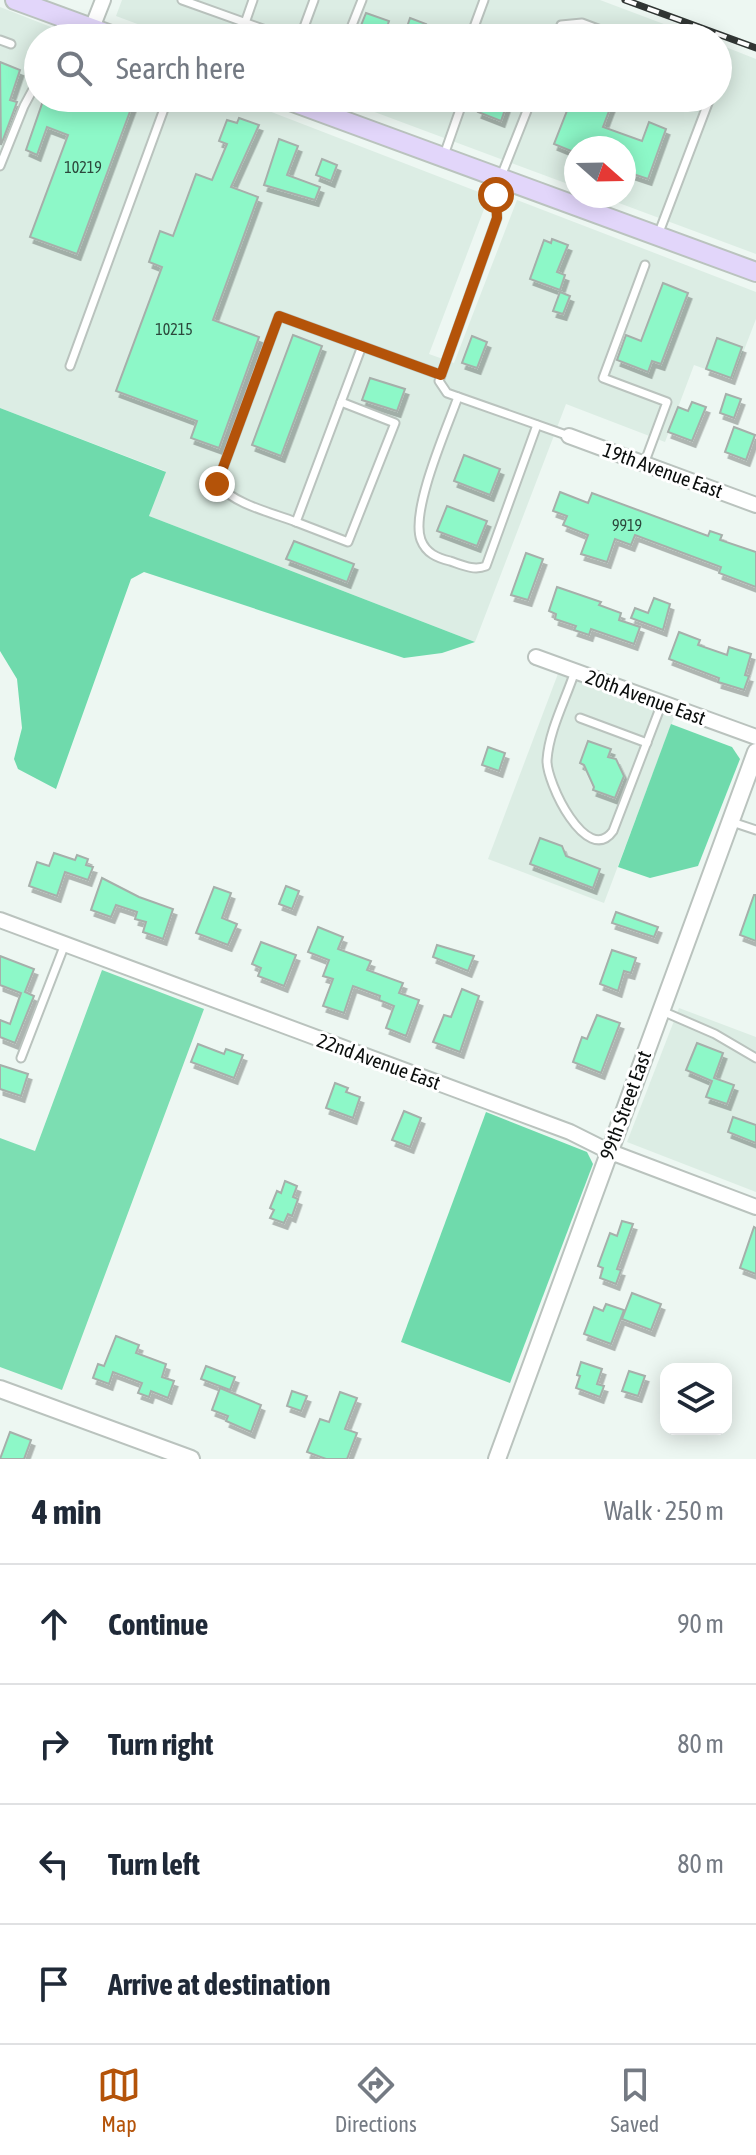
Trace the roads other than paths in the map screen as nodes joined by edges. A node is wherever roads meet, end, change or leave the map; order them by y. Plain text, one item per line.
1 (15, 0) edge
2 (103, 0) edge
3 (182, 0) edge
4 (253, 0) edge
5 (314, 0) edge
6 (362, 0) edge
7 (484, 0) edge
8 (64, 18) junction
9 (245, 23) junction
10 (62, 24) edge
11 (81, 24) edge
12 (94, 24) edge
13 (248, 24) edge
14 (305, 24) edge
15 (353, 24) edge
16 (475, 24) edge
17 (0, 40) edge
18 (11, 44) dead end
19 (24, 106) edge
20 (163, 112) edge
21 (339, 112) edge
22 (459, 112) edge
23 (526, 112) edge
24 (705, 112) edge
25 (443, 157) junction
26 (0, 166) edge
27 (500, 179) junction
28 (657, 237) junction
29 (645, 265) dead end
30 (756, 272) edge
31 (362, 346) junction
32 (70, 366) dead end
33 (441, 375) junction
34 (458, 397) junction
35 (341, 402) junction
36 (537, 425) junction
37 (569, 436) joint
38 (644, 464) junction
39 (756, 505) edge
40 (296, 522) junction
41 (536, 657) dead end
42 (575, 671) junction
43 (662, 703) junction
44 (580, 718) dead end
45 (756, 737) edge
46 (647, 743) junction
47 (756, 752) edge
48 (730, 821) junction
49 (756, 830) edge
50 (0, 920) edge
51 (65, 944) junction
52 (660, 1011) junction
53 (21, 1058) dead end
54 (756, 1058) edge
55 (608, 1151) junction
56 (756, 1207) edge
57 (0, 1389) edge
58 (191, 1459) edge
59 (497, 1459) edge

1 - 8 main road
2 - 12 street
3 - 9 lane
4 - 9 lane
5 - 14 lane
6 - 15 lane
7 - 16 lane
8 - 10 lane
8 - 11 main road
9 - 13 lane
17 - 18 lane
19 - 26 lane
20 - 32 lane
21 - 25 main road
22 - 25 lane
23 - 27 lane
24 - 28 lane
25 - 27 main road
27 - 28 main road
27 - 33 lane
28 - 30 main road
29 - 38 lane
31 - 33 lane
31 - 35 lane
31 - 40 lane
33 - 34 lane
34 - 36 lane
34 - 36 lane
35 - 40 lane
35 - 40 lane
36 - 37 lane
37 - 38 street, 19th Avenue East
38 - 39 street, 19th Avenue East
41 - 42 street, 20th Avenue East
42 - 43 street, 20th Avenue East
42 - 46 lane
43 - 45 street, 20th Avenue East
43 - 46 lane
44 - 46 lane
47 - 48 street, 99th Street East
48 - 49 lane
48 - 52 street, 99th Street East
50 - 51 street, 22nd Avenue East
51 - 53 lane
51 - 55 street, 22nd Avenue East
52 - 54 lane
52 - 55 street, 99th Street East
55 - 56 street, 22nd Avenue East
55 - 59 street, 99th Street East
57 - 58 street

